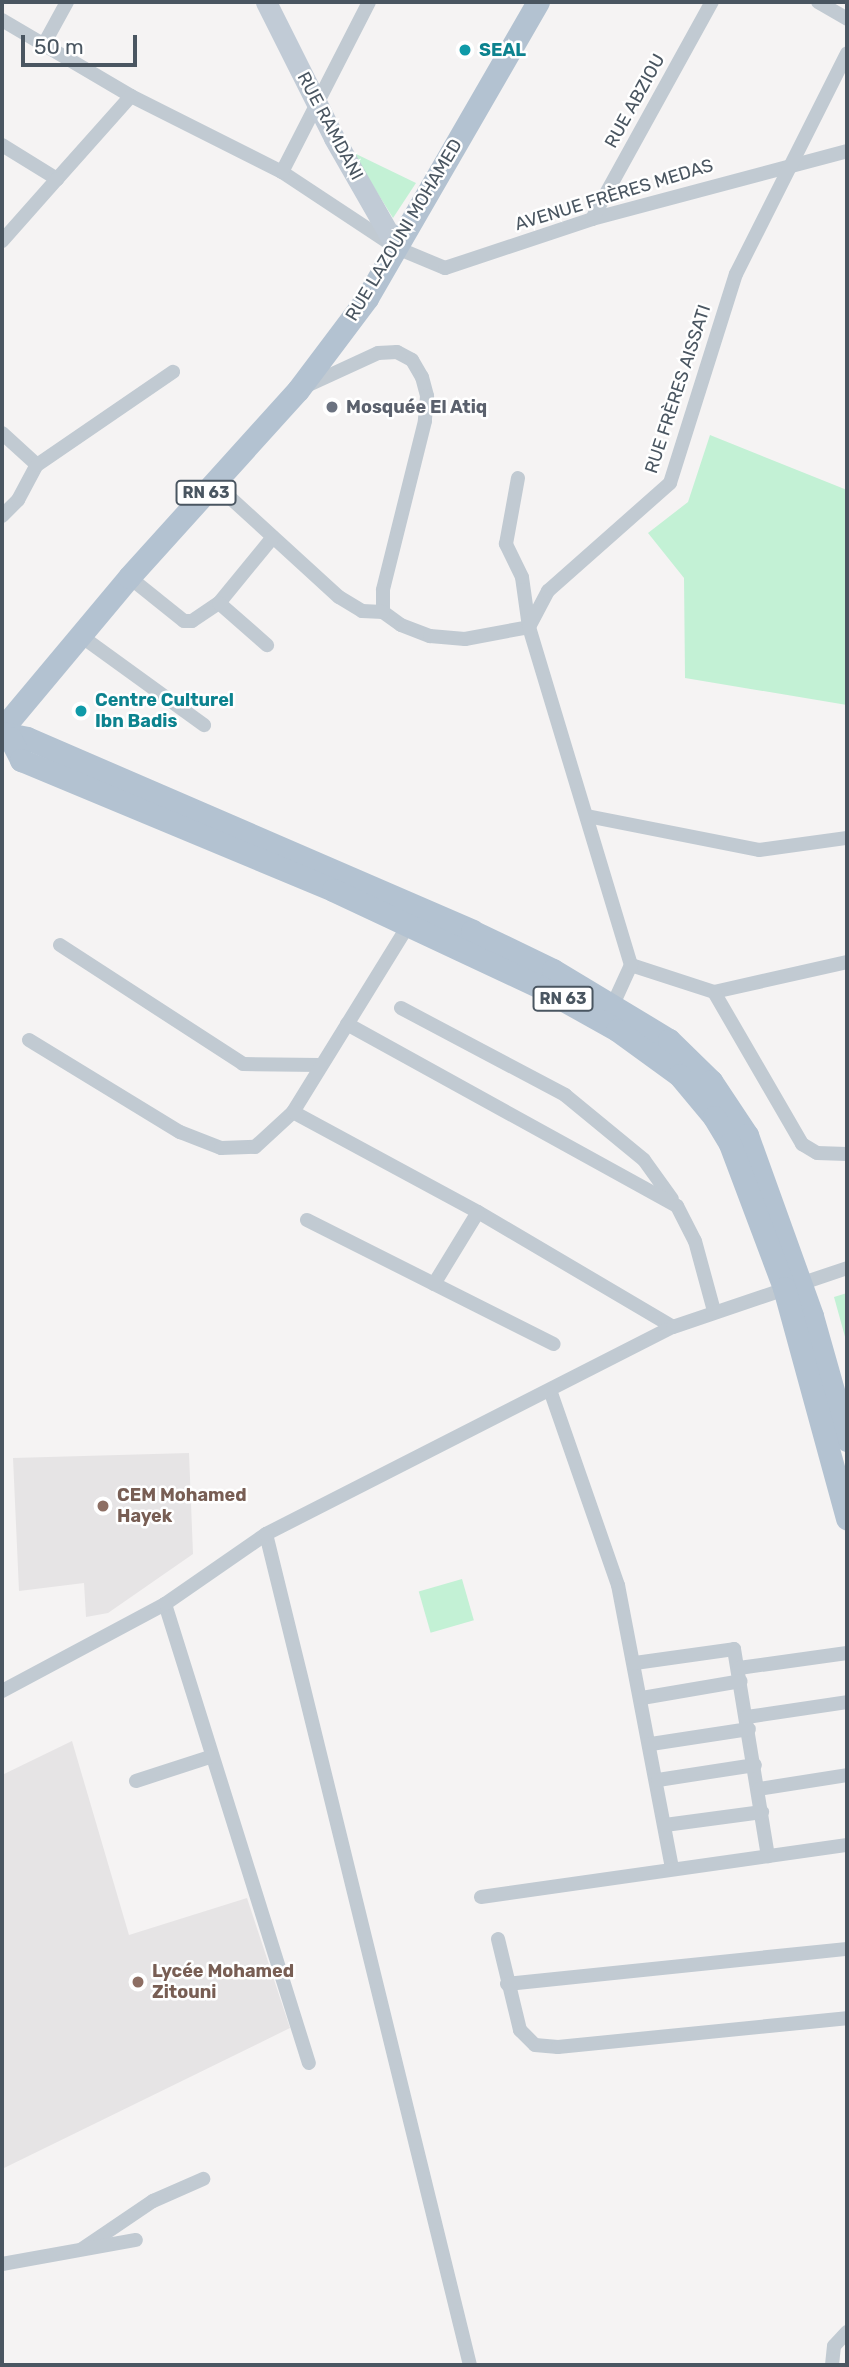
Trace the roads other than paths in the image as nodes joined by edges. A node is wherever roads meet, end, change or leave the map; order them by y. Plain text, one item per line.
1 (67, 2) edge
2 (369, 2) edge
3 (538, 2) edge
4 (712, 2) edge
5 (818, 2) edge
6 (270, 5) edge
7 (847, 19) edge
8 (2, 20) edge
9 (44, 44) junction
10 (847, 53) edge
11 (131, 96) junction
12 (318, 104) junction
13 (2, 145) edge
14 (847, 150) edge
15 (789, 164) junction
16 (282, 172) junction
17 (57, 179) junction
18 (592, 219) junction
19 (2, 241) edge
20 (397, 248) junction
21 (173, 372) dead end
22 (298, 390) junction
23 (2, 433) edge
24 (37, 465) junction
25 (518, 478) dead end
26 (214, 484) junction
27 (2, 516) edge
28 (273, 537) junction
29 (130, 577) junction
30 (219, 603) junction
31 (383, 612) junction
32 (529, 627) junction
33 (81, 636) junction
34 (267, 645) dead end
35 (204, 725) dead end
36 (5, 733) edge
37 (587, 816) junction
38 (847, 838) edge
39 (408, 926) junction
40 (60, 945) dead end
41 (847, 962) edge
42 (631, 965) junction
43 (714, 992) junction
44 (401, 1008) dead end
45 (609, 1013) junction
46 (347, 1024) junction
47 (29, 1040) dead end
48 (320, 1065) junction
49 (293, 1112) junction
50 (847, 1154) edge
51 (677, 1206) junction
52 (478, 1212) junction
53 (307, 1220) dead end
54 (847, 1268) edge
55 (434, 1284) junction
56 (792, 1285) junction
57 (713, 1311) junction
58 (673, 1327) junction
59 (554, 1344) dead end
60 (550, 1390) junction
61 (847, 1440) edge
62 (847, 1519) edge
63 (266, 1534) junction
64 (165, 1604) junction
65 (847, 1653) edge
66 (635, 1663) junction
67 (740, 1675) junction
68 (2, 1691) edge
69 (642, 1698) junction
70 (847, 1702) edge
71 (748, 1723) junction
72 (651, 1744) junction
73 (210, 1757) junction
74 (755, 1765) junction
75 (847, 1775) edge
76 (136, 1780) dead end
77 (658, 1780) junction
78 (759, 1789) junction
79 (762, 1812) junction
80 (665, 1825) junction
81 (847, 1845) edge
82 (768, 1856) junction
83 (672, 1869) junction
84 (481, 1897) dead end
85 (498, 1939) dead end
86 (847, 1949) edge
87 (507, 1984) junction
88 (847, 2018) edge
89 (309, 2063) dead end
90 (204, 2179) dead end
91 (136, 2240) dead end
92 (82, 2249) junction
93 (2, 2263) edge
94 (847, 2332) edge
95 (470, 2365) edge
96 (832, 2365) edge

1 - 9 street
2 - 12 street
3 - 20 main road, RUE LAZOUNI MOHAMED
4 - 18 street, RUE ABZIOU
5 - 7 street
6 - 12 main road, RUE RAMDANI
8 - 9 street, AVENUE FRÈRES MEDAS
9 - 11 street, AVENUE FRÈRES MEDAS
10 - 15 street, RUE FRÈRES AISSATI
11 - 16 street, AVENUE FRÈRES MEDAS
11 - 17 street
12 - 16 street
12 - 20 main road, RUE RAMDANI
13 - 17 street
14 - 15 street, AVENUE FRÈRES MEDAS
15 - 18 street, AVENUE FRÈRES MEDAS
15 - 32 street, RUE FRÈRES AISSATI
16 - 20 street, AVENUE FRÈRES MEDAS
17 - 19 street
18 - 20 street, AVENUE FRÈRES MEDAS
20 - 22 main road, RUE LAZOUNI MOHAMED / RN 63
21 - 24 street
22 - 26 main road, RUE LAZOUNI MOHAMED / RN 63
22 - 31 street
23 - 24 street
24 - 27 street
25 - 32 street
26 - 28 street
26 - 29 main road, RUE LAZOUNI MOHAMED / RN 63
28 - 30 street
28 - 31 street
29 - 30 street
29 - 33 main road, RUE LAZOUNI MOHAMED / RN 63
30 - 34 street
31 - 32 street
32 - 37 street
33 - 35 street
33 - 36 main road, RUE LAZOUNI MOHAMED / RN 63
36 - 39 main road, RN 63
36 - 45 main road
37 - 38 street
37 - 42 street
39 - 45 main road, RN 63
39 - 46 street
40 - 48 street
41 - 43 street
42 - 43 street
42 - 45 street
43 - 50 street
44 - 51 street
45 - 56 main road
46 - 48 street
46 - 51 street
47 - 49 street
48 - 49 street
49 - 52 street
51 - 57 street
52 - 55 street
52 - 58 street
53 - 55 street
54 - 56 street
55 - 59 street
56 - 57 street
56 - 61 main road
56 - 62 main road
57 - 58 street
58 - 60 street
60 - 63 street
60 - 66 street
63 - 64 street
63 - 95 street
64 - 68 street
64 - 73 street
65 - 67 street
66 - 67 street
66 - 69 street
67 - 69 street
67 - 71 street
69 - 72 street
70 - 71 street
71 - 72 street
71 - 74 street
72 - 77 street
73 - 76 street
73 - 89 street
74 - 77 street
74 - 78 street
75 - 78 street
77 - 80 street
78 - 79 street
79 - 80 street
79 - 82 street
80 - 83 street
81 - 82 street
82 - 83 street
83 - 84 street
85 - 87 street
86 - 87 street
87 - 88 street
90 - 92 street
91 - 92 street
92 - 93 street
94 - 96 street

